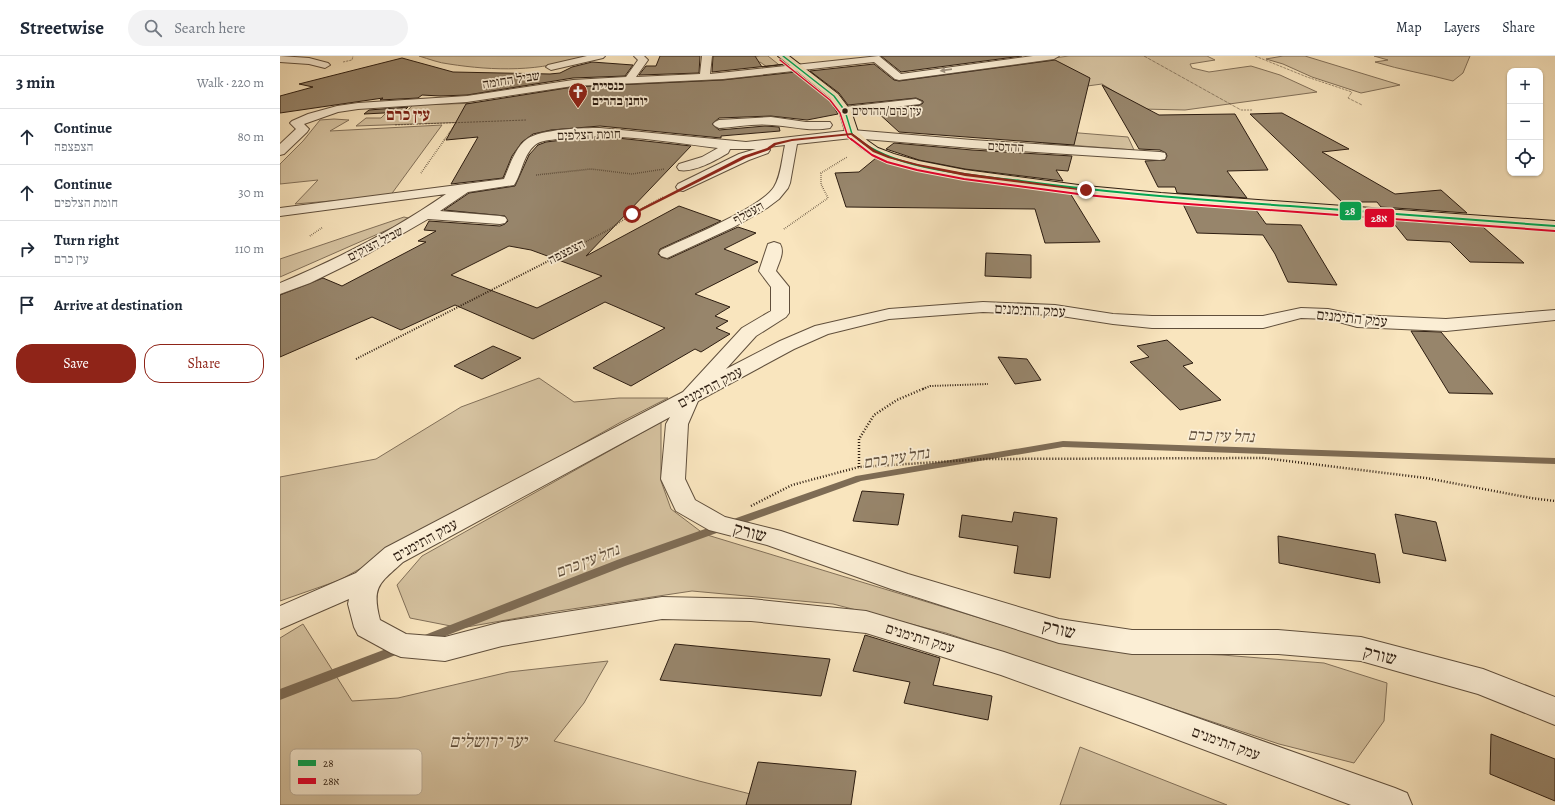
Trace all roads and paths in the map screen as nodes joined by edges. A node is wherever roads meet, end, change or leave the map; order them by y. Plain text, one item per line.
1 (600, 56) edge
2 (639, 56) edge
3 (707, 56) edge
4 (783, 56) edge
5 (1054, 56) edge
6 (1144, 56) edge
7 (1255, 56) edge
8 (875, 58) edge
9 (280, 60) edge
10 (325, 66) dead end
11 (551, 67) dead end
12 (797, 67) junction
13 (705, 77) junction
14 (629, 80) junction
15 (916, 102) dead end
16 (1362, 106) dead end
17 (844, 110) junction
18 (1253, 110) dead end
19 (456, 123) dead end
20 (719, 124) dead end
21 (851, 130) junction
22 (835, 136) junction
23 (792, 140) junction
24 (775, 144) junction
25 (730, 146) junction
26 (280, 151) edge
27 (1160, 156) dead end
28 (684, 168) joint
29 (512, 177) junction
30 (683, 187) joint
31 (465, 188) junction
32 (405, 196) junction
33 (280, 212) edge
34 (427, 215) junction
35 (500, 220) dead end
36 (1552, 224) edge
37 (774, 248) joint
38 (668, 253) dead end
39 (280, 289) edge
40 (1555, 315) edge
41 (356, 359) dead end
42 (988, 384) dead end
43 (689, 398) junction
44 (859, 467) junction
45 (1555, 500) edge
46 (718, 524) junction
47 (366, 580) junction
48 (280, 618) edge
49 (1555, 711) edge
50 (1396, 805) edge

1 - 11 street
2 - 14 street
3 - 13 street
4 - 12 main road
5 -> 8 street
6 - 18 path
7 - 16 path
8 - 12 street, שביל החומה
9 - 10 street
12 - 13 street, שביל החומה
12 - 17 main road
13 - 14 street, שביל החומה
14 - 26 street, שביל החומה
15 - 17 street
17 - 21 main road
19 - 32 path
20 - 21 street
21 - 22 street, חומת הצלפים
21 - 27 street, ההדסים
21 - 36 main road
22 - 23 street, חומת הצלפים
22 - 37 path
23 - 24 street, חומת הצלפים
23 - 38 street, העטלף
24 - 25 street, חומת הצלפים
24 - 30 street
25 - 28 street
25 - 29 street, חומת הצלפים
28 - 29 path
29 - 31 street
30 - 41 path, הצפצפה
31 - 32 street
31 - 34 street, שביל הצוקים
32 - 33 street
34 - 35 street
34 - 39 street, שביל הצוקים
37 - 43 street
40 - 43 street, עמק התימנים
42 - 44 path
43 - 46 street, שורק
43 - 47 street, עמק התימנים
44 - 45 path
44 - 46 path
46 - 49 street, שורק
47 - 48 street
47 - 50 street, עמק התימנים

